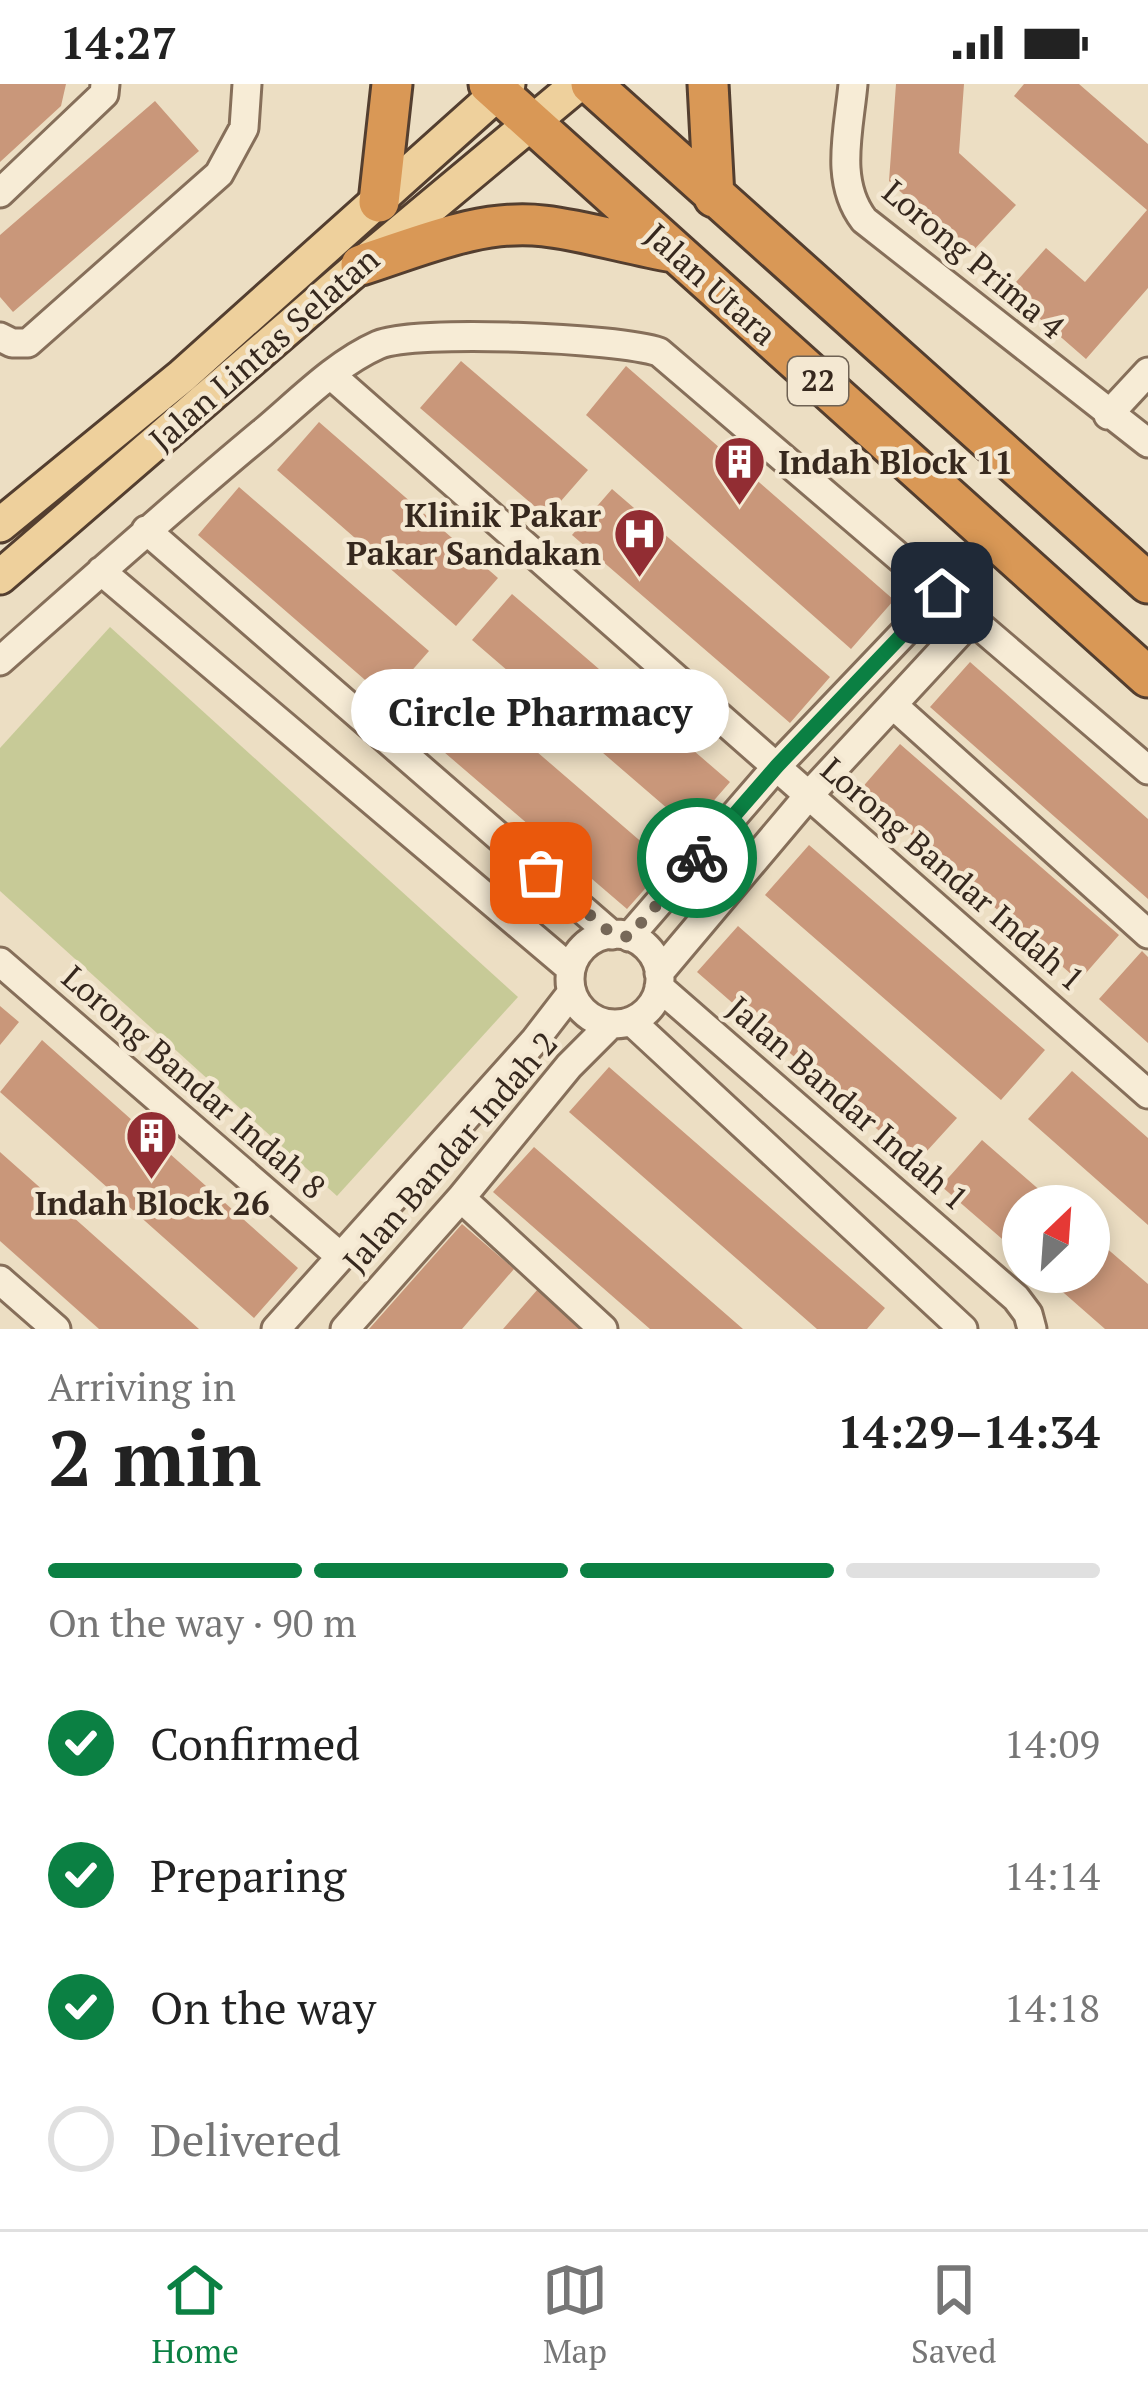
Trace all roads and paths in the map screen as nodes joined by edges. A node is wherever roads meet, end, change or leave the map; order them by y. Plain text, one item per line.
1 (105, 84) edge
2 (247, 84) edge
3 (392, 84) edge
4 (578, 84) edge
5 (591, 84) edge
6 (708, 84) edge
7 (853, 84) edge
8 (498, 87) edge
9 (532, 125) junction
10 (0, 193) edge
11 (714, 197) junction
12 (380, 202) junction
13 (679, 254) junction
14 (361, 265) junction
15 (0, 337) edge
16 (1148, 372) edge
17 (331, 375) junction
18 (1108, 415) junction
19 (1148, 443) edge
20 (0, 525) edge
21 (146, 530) junction
22 (101, 571) junction
23 (0, 578) edge
24 (1148, 583) edge
25 (942, 593) junction
26 (973, 619) junction
27 (0, 661) edge
28 (1148, 677) edge
29 (893, 705) junction
30 (777, 766) junction
31 (1148, 770) edge
32 (809, 795) junction
33 (1148, 934) edge
34 (620, 936) junction
35 (0, 962) edge
36 (571, 980) junction
37 (659, 980) junction
38 (621, 1023) junction
39 (1148, 1094) edge
40 (461, 1198) junction
41 (341, 1257) junction
42 (0, 1280) edge
43 (56, 1329) edge
44 (276, 1329) edge
45 (345, 1329) edge
46 (603, 1329) edge
47 (963, 1329) edge
48 (1032, 1329) edge

1 - 10 street
2 - 15 street
3 - 12 highway
4 - 9 main road, Jalan Lintas Selatan
5 - 11 highway, Jalan Utara / 22
6 - 11 highway
7 - 18 street, Lorong Prima 4
8 - 9 highway, Jalan Utara / 22
8 - 12 main road, Jalan Lintas Selatan
9 - 13 highway, Jalan Utara / 22
9 - 14 main road, Jalan Lintas Selatan
11 - 24 highway, Jalan Utara / 22
12 - 20 main road, Jalan Lintas Selatan
13 - 14 highway
13 - 28 highway, Jalan Utara / 22
14 - 23 main road, Jalan Lintas Selatan
16 - 18 street
17 - 21 street
17 - 25 street
17 - 30 street, Lorong Bandar Indah 1
18 - 19 street, Lorong Prima 4
21 - 22 street
21 - 34 street
22 - 27 street
22 - 36 street
25 - 26 street
25 - 30 street
26 - 29 street
26 - 31 street
29 - 32 street
29 - 33 street
30 - 32 street, Lorong Bandar Indah 1
30 - 34 street
32 - 37 street
32 - 39 street, Lorong Bandar Indah 1
34 - 36 street
34 - 37 street
35 - 41 street, Lorong Bandar Indah 8
36 - 38 street
36 - 41 street, Jalan Bandar Indah 2
37 - 38 street
37 - 48 street, Jalan Bandar Indah 1
38 - 40 street, Jalan Bandar Indah 2
38 - 47 street
40 - 45 street, Jalan Bandar Indah 2
40 - 46 street
41 - 44 street, Jalan Bandar Indah 2
42 - 43 street

